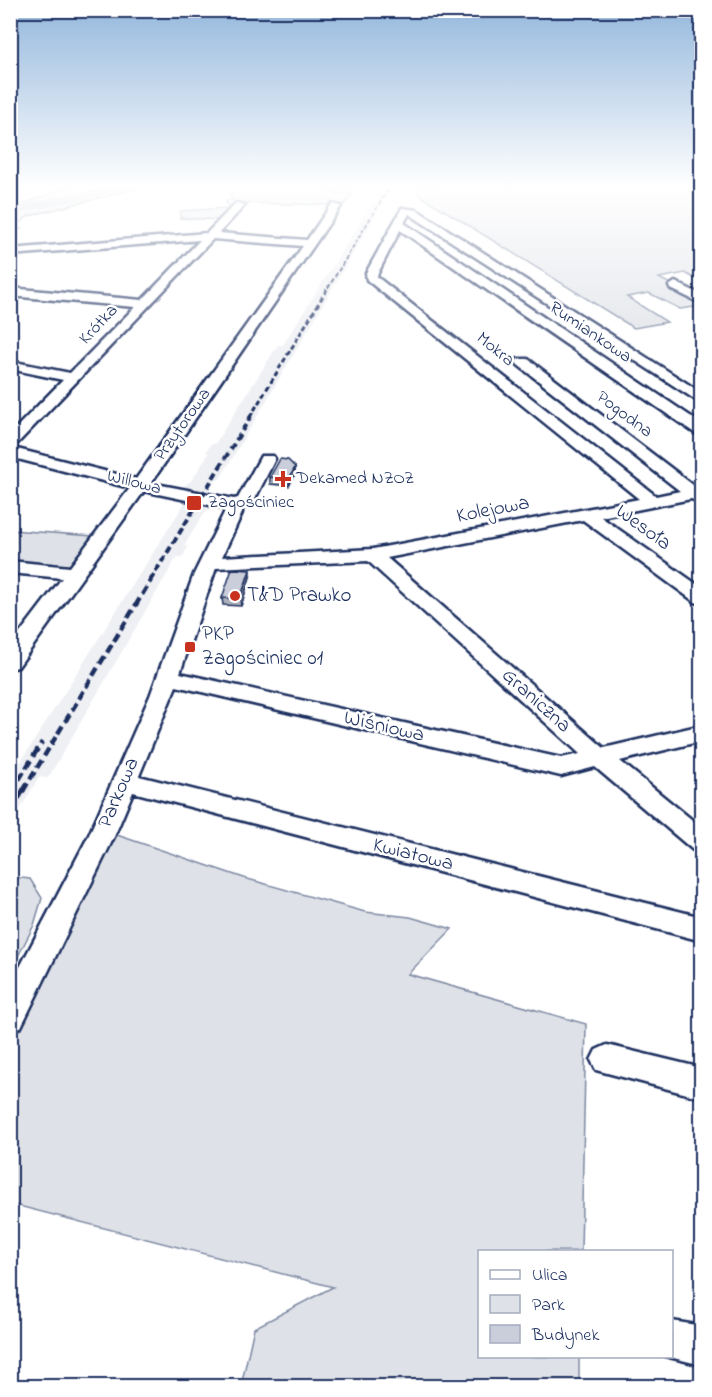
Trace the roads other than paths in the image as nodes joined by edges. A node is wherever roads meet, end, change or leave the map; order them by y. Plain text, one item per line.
1 (195, 251) edge
2 (304, 251) edge
3 (384, 251) edge
4 (438, 251) edge
5 (473, 251) edge
6 (675, 286) dead end
7 (10, 292) edge
8 (702, 300) edge
9 (143, 304) junction
10 (523, 363) dead end
11 (10, 365) edge
12 (74, 378) junction
13 (702, 400) edge
14 (702, 431) edge
15 (10, 444) edge
16 (10, 452) edge
17 (267, 459) dead end
18 (140, 485) junction
19 (699, 495) edge
20 (652, 501) junction
21 (233, 505) junction
22 (587, 515) junction
23 (373, 555) junction
24 (213, 557) junction
25 (10, 567) edge
26 (74, 573) junction
27 (702, 598) edge
28 (20, 635) edge
29 (10, 662) edge
30 (168, 677) junction
31 (702, 733) edge
32 (599, 757) junction
33 (124, 781) junction
34 (702, 843) edge
35 (702, 929) edge
36 (10, 1017) edge
37 (607, 1060) dead end
38 (702, 1083) edge
39 (673, 1340) edge
40 (702, 1346) edge

1 - 9 street, Krótka
2 - 18 street, Przytorowa
3 - 20 street, Mokra
4 - 14 street, Rumiankowa
5 - 13 street, Mokra
6 - 8 street
7 - 9 street
9 - 12 street, Krótka
10 - 19 street, Pogodna
11 - 12 street
12 - 15 street, Krótka
16 - 18 street, Willowa
17 - 21 street
18 - 21 street, Willowa
18 - 26 street, Przytorowa
19 - 20 street, Kolejowa
20 - 22 street, Kolejowa
21 - 24 street
22 - 23 street, Kolejowa
22 - 27 street, Wesoła
23 - 24 street, Kolejowa
23 - 32 street, Graniczna
24 - 30 street, Parkowa
25 - 26 street
26 - 28 street, Przytorowa
28 - 29 street, Przytorowa
30 - 32 street, Wiśniowa
30 - 33 street, Parkowa
31 - 32 street, Wiśniowa
32 - 34 street, Graniczna
33 - 35 street, Kwiatowa
33 - 36 street, Parkowa
37 - 38 street
39 - 40 street

